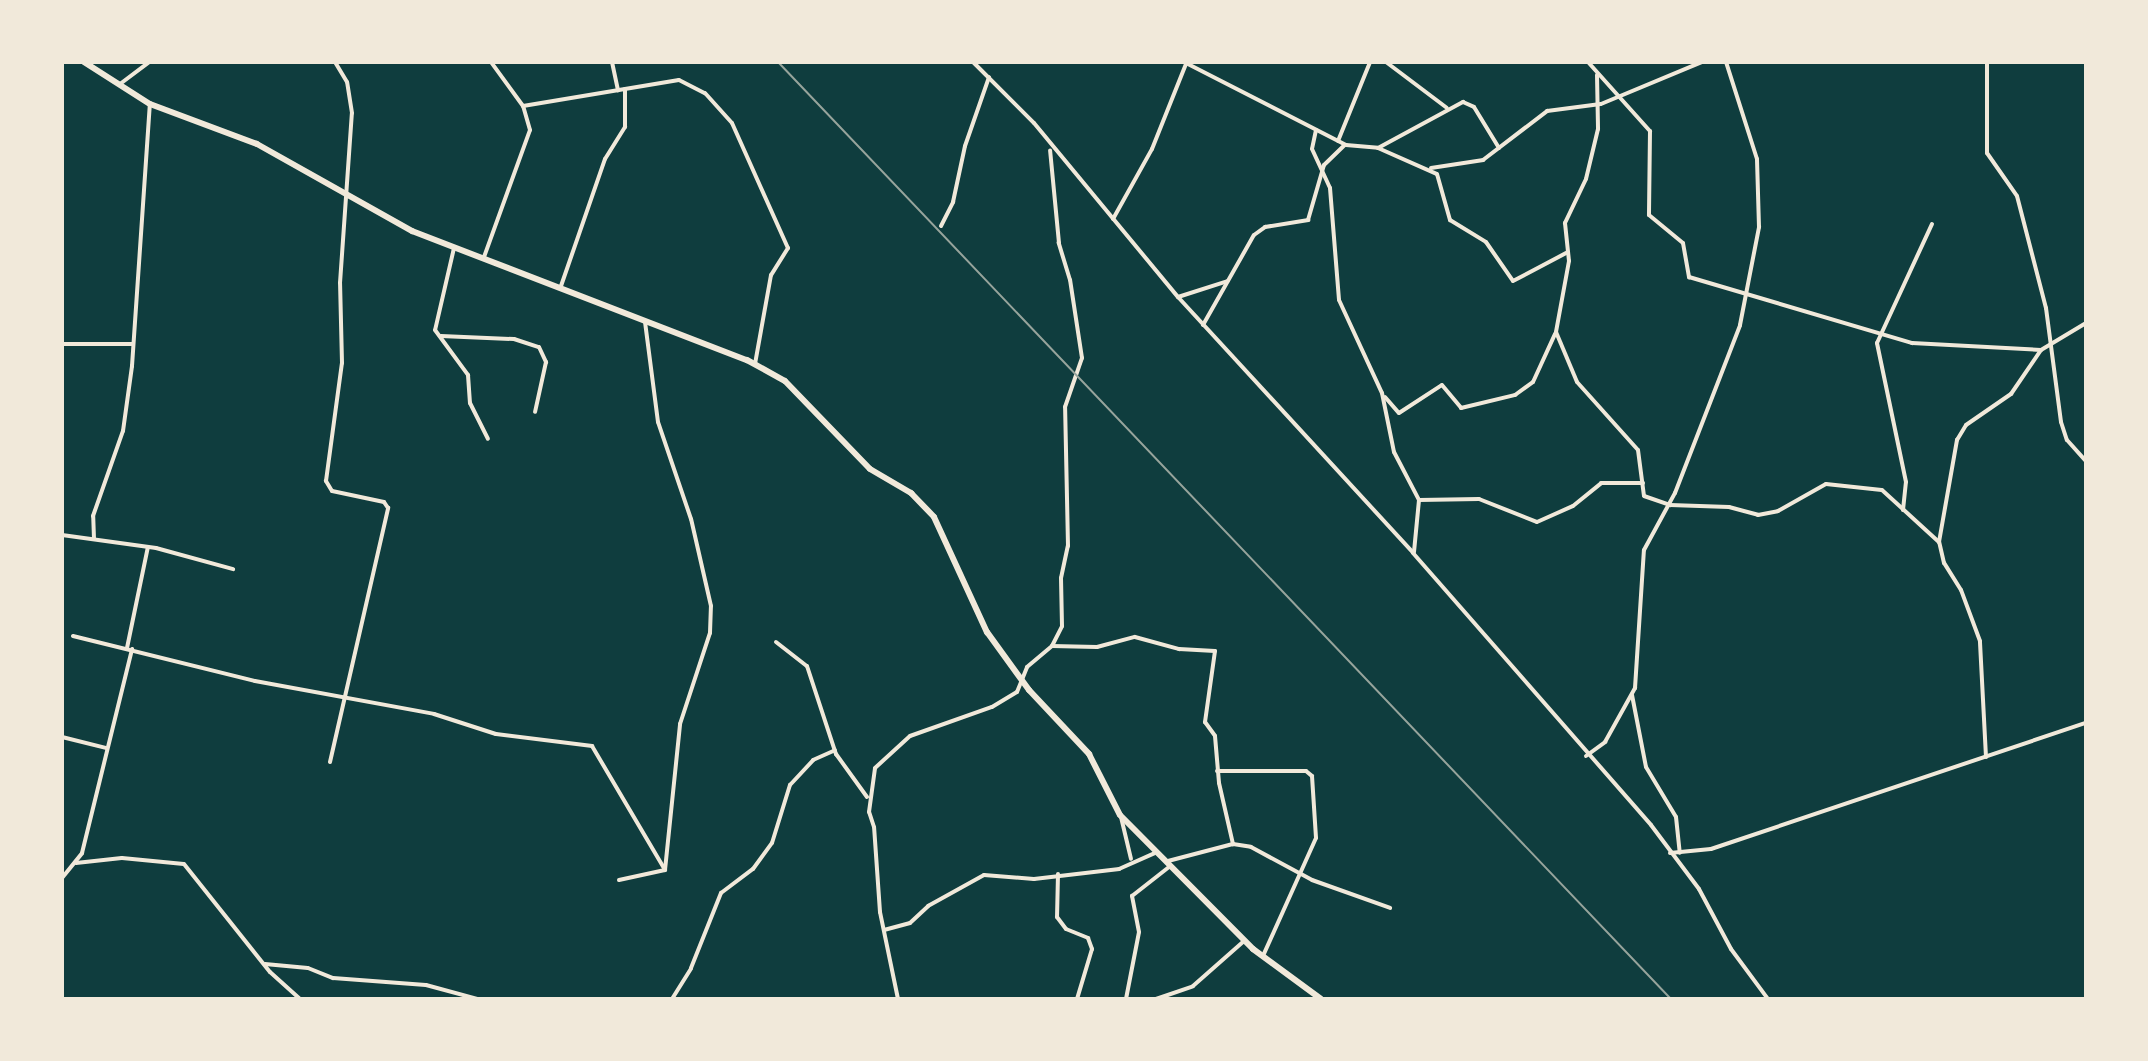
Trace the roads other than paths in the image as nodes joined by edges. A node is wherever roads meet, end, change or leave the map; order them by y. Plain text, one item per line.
1 (84, 62) edge
2 (149, 62) edge
3 (335, 62) edge
4 (491, 62) edge
5 (612, 62) edge
6 (973, 62) edge
7 (1370, 62) edge
8 (1386, 62) edge
9 (1588, 62) edge
10 (1702, 62) edge
11 (1726, 62) edge
12 (1987, 62) edge
13 (1185, 63) edge
14 (1597, 75) junction
15 (989, 77) junction
16 (120, 84) junction
17 (625, 89) junction
18 (618, 90) junction
19 (1618, 95) junction
20 (150, 104) junction
21 (1601, 104) junction
22 (523, 106) junction
23 (1447, 108) junction
24 (1316, 130) junction
25 (1338, 141) junction
26 (1346, 145) junction
27 (1050, 147) junction
28 (1378, 148) junction
29 (1499, 148) junction
30 (1428, 169) junction
31 (1321, 174) junction
32 (346, 192) junction
33 (1113, 219) junction
34 (1932, 224) dead end
35 (941, 226) dead end
36 (454, 248) junction
37 (1568, 252) junction
38 (484, 257) junction
39 (1228, 281) junction
40 (561, 286) junction
41 (1745, 293) junction
42 (1178, 297) junction
43 (645, 321) junction
44 (2086, 323) edge
45 (1203, 325) junction
46 (1556, 332) junction
47 (1879, 334) junction
48 (439, 336) junction
49 (2053, 343) junction
50 (62, 344) edge
51 (133, 344) junction
52 (2041, 350) junction
53 (755, 364) junction
54 (1382, 393) junction
55 (535, 412) dead end
56 (488, 439) dead end
57 (2086, 461) edge
58 (1643, 483) junction
59 (1419, 500) junction
60 (1670, 505) junction
61 (1903, 510) junction
62 (62, 535) edge
63 (94, 539) junction
64 (1939, 542) junction
65 (148, 547) junction
66 (1413, 553) junction
67 (233, 569) dead end
68 (73, 636) dead end
69 (776, 642) dead end
70 (1052, 646) junction
71 (130, 649) junction
72 (1024, 684) junction
73 (1632, 695) junction
74 (347, 700) junction
75 (2086, 723) edge
76 (62, 737) edge
77 (106, 748) junction
78 (835, 750) junction
79 (1586, 756) junction
80 (1986, 757) junction
81 (330, 762) dead end
82 (1217, 771) junction
83 (868, 799) junction
84 (1120, 815) junction
85 (1233, 844) junction
86 (1155, 853) junction
87 (1670, 853) junction
88 (1680, 853) junction
89 (1130, 860) junction
90 (76, 863) junction
91 (1166, 864) junction
92 (665, 870) junction
93 (1298, 873) junction
94 (1058, 874) junction
95 (62, 878) edge
96 (619, 880) dead end
97 (1390, 908) dead end
98 (884, 930) junction
99 (1244, 941) junction
100 (1262, 957) junction
101 (264, 963) junction
102 (300, 999) edge
103 (478, 999) edge
104 (672, 999) edge
105 (898, 999) edge
106 (1077, 999) edge
107 (1126, 999) edge
108 (1156, 999) edge
109 (1321, 999) edge
110 (1768, 999) edge

1 - 16 street
2 - 16 street
3 - 32 street
4 - 22 street
5 - 18 street
6 - 15 street
7 - 25 street
8 - 23 street
9 - 14 street
10 - 19 street
11 - 41 street
12 - 49 street
13 - 24 street
13 - 33 street
14 - 19 street
14 - 21 street
15 - 27 street
15 - 35 street
16 - 20 street
17 - 18 street
17 - 40 street
17 - 53 street
18 - 22 street
19 - 21 street
19 - 41 street
20 - 32 street
20 - 51 street
21 - 29 street
21 - 37 street
22 - 38 street
23 - 28 street
23 - 29 street
24 - 25 street
24 - 31 street
25 - 26 street
26 - 28 street
26 - 31 street
27 - 33 street
27 - 70 street
28 - 30 street
29 - 30 street
30 - 37 street
31 - 39 street
31 - 54 street
32 - 36 street
32 - 74 street
33 - 42 street
34 - 47 street
36 - 38 street
36 - 48 street
37 - 46 street
38 - 40 street
39 - 42 street
39 - 45 street
40 - 43 street
41 - 47 street
41 - 60 street
42 - 45 street
43 - 53 street
43 - 92 street
44 - 49 street
45 - 66 street
46 - 54 street
46 - 58 street
47 - 52 street
47 - 61 street
48 - 55 street
48 - 56 street
49 - 52 street
49 - 57 street
50 - 51 street
51 - 63 street
52 - 64 street
53 - 72 street
54 - 59 street
58 - 59 street
58 - 60 street
59 - 66 street
60 - 61 street
60 - 73 street
61 - 64 street
62 - 63 street
63 - 65 street
64 - 80 street
65 - 67 street
65 - 71 street
66 - 79 street
68 - 71 street
69 - 78 street
70 - 72 street
70 - 82 street
71 - 74 street
71 - 77 street
72 - 83 street
72 - 84 street
73 - 79 street
73 - 88 street
74 - 81 street
74 - 92 street
75 - 80 street
76 - 77 street
77 - 90 street
78 - 83 street
78 - 104 street
79 - 87 street
80 - 88 street
82 - 85 street
82 - 93 street
83 - 98 street
84 - 86 street
84 - 89 street
85 - 91 street
85 - 93 street
86 - 89 street
86 - 91 street
87 - 88 street
87 - 110 street
89 - 94 street
90 - 95 street
90 - 101 street
91 - 99 street
91 - 107 street
92 - 96 street
93 - 97 street
93 - 100 street
94 - 98 street
94 - 106 street
98 - 105 street
99 - 100 street
99 - 108 street
100 - 109 street
101 - 102 street
101 - 103 street

